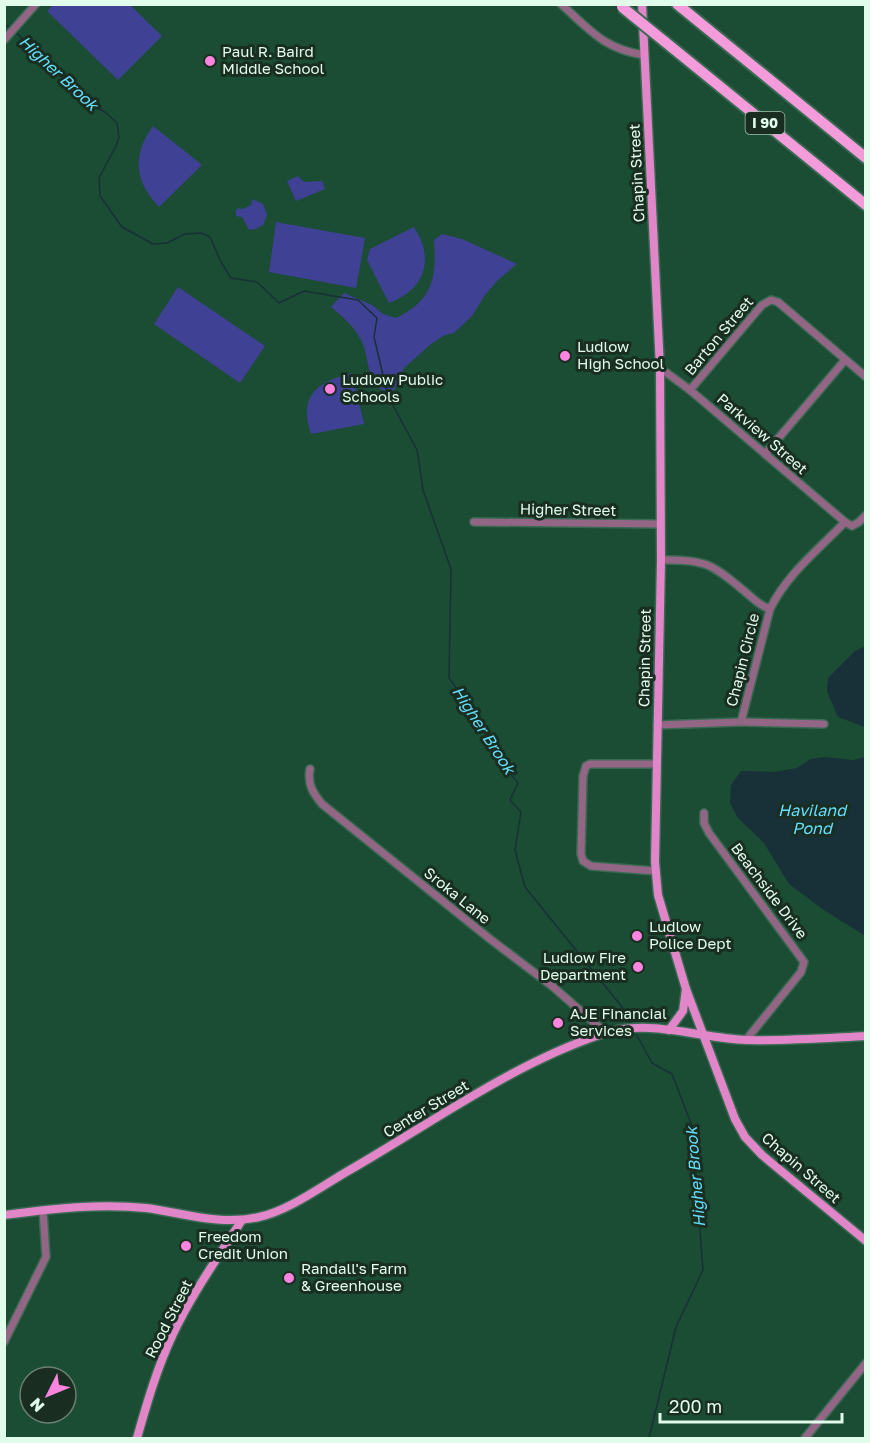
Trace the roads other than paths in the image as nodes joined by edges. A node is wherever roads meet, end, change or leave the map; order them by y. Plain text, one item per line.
1 (36, 4) edge
2 (561, 4) edge
3 (642, 4) edge
4 (677, 4) edge
5 (621, 6) edge
6 (4, 40) edge
7 (644, 55) junction
8 (781, 89) junction
9 (866, 151) edge
10 (866, 158) edge
11 (866, 205) edge
12 (845, 360) junction
13 (660, 368) junction
14 (866, 377) edge
15 (690, 390) junction
16 (765, 454) junction
17 (866, 515) edge
18 (474, 522) dead end
19 (845, 522) junction
20 (661, 524) junction
21 (661, 560) junction
22 (770, 609) junction
23 (741, 722) junction
24 (824, 724) dead end
25 (657, 725) junction
26 (656, 764) junction
27 (310, 769) dead end
28 (704, 813) dead end
29 (655, 871) junction
30 (686, 989) junction
31 (669, 1030) junction
32 (606, 1033) junction
33 (705, 1036) junction
34 (866, 1036) edge
35 (746, 1040) junction
36 (43, 1210) junction
37 (4, 1215) edge
38 (242, 1220) junction
39 (866, 1241) edge
40 (4, 1342) edge
41 (866, 1363) edge
42 (137, 1438) edge
43 (805, 1438) edge

1 - 6 street
2 - 7 street
3 - 7 main road, Chapin Street
4 - 8 highway, I 90
5 - 11 highway, I 90, bridge
7 - 13 main road, Chapin Street
8 - 9 highway
8 - 10 highway, I 90
12 - 14 street
12 - 15 street, Barton Street
12 - 16 street
13 - 15 street, Parkview Street
13 - 20 main road, Chapin Street
15 - 16 street, Parkview Street
16 - 19 street, Parkview Street
17 - 19 street
18 - 20 street, Higher Street
19 - 22 street
20 - 21 main road, Chapin Street
21 - 22 street, Chapin Circle
21 - 25 main road, Chapin Street
22 - 23 street, Chapin Circle
23 - 24 street
23 - 25 street, Chapin Circle
25 - 26 main road, Chapin Street
26 - 29 main road, Chapin Street
26 - 29 street
27 - 32 street, Sroka Lane
28 - 35 street, Beachside Drive
29 - 30 main road, Chapin Street
30 - 31 main road
30 - 33 main road, Chapin Street
31 - 32 main road, Center Street
31 - 33 main road, Center Street
32 - 38 main road, Center Street
33 - 35 main road, Center Street
33 - 39 main road, Chapin Street
34 - 35 main road, Center Street
36 - 37 main road, Center Street
36 - 38 main road, Center Street
36 - 40 street
38 - 42 main road, Rood Street
41 - 43 street

